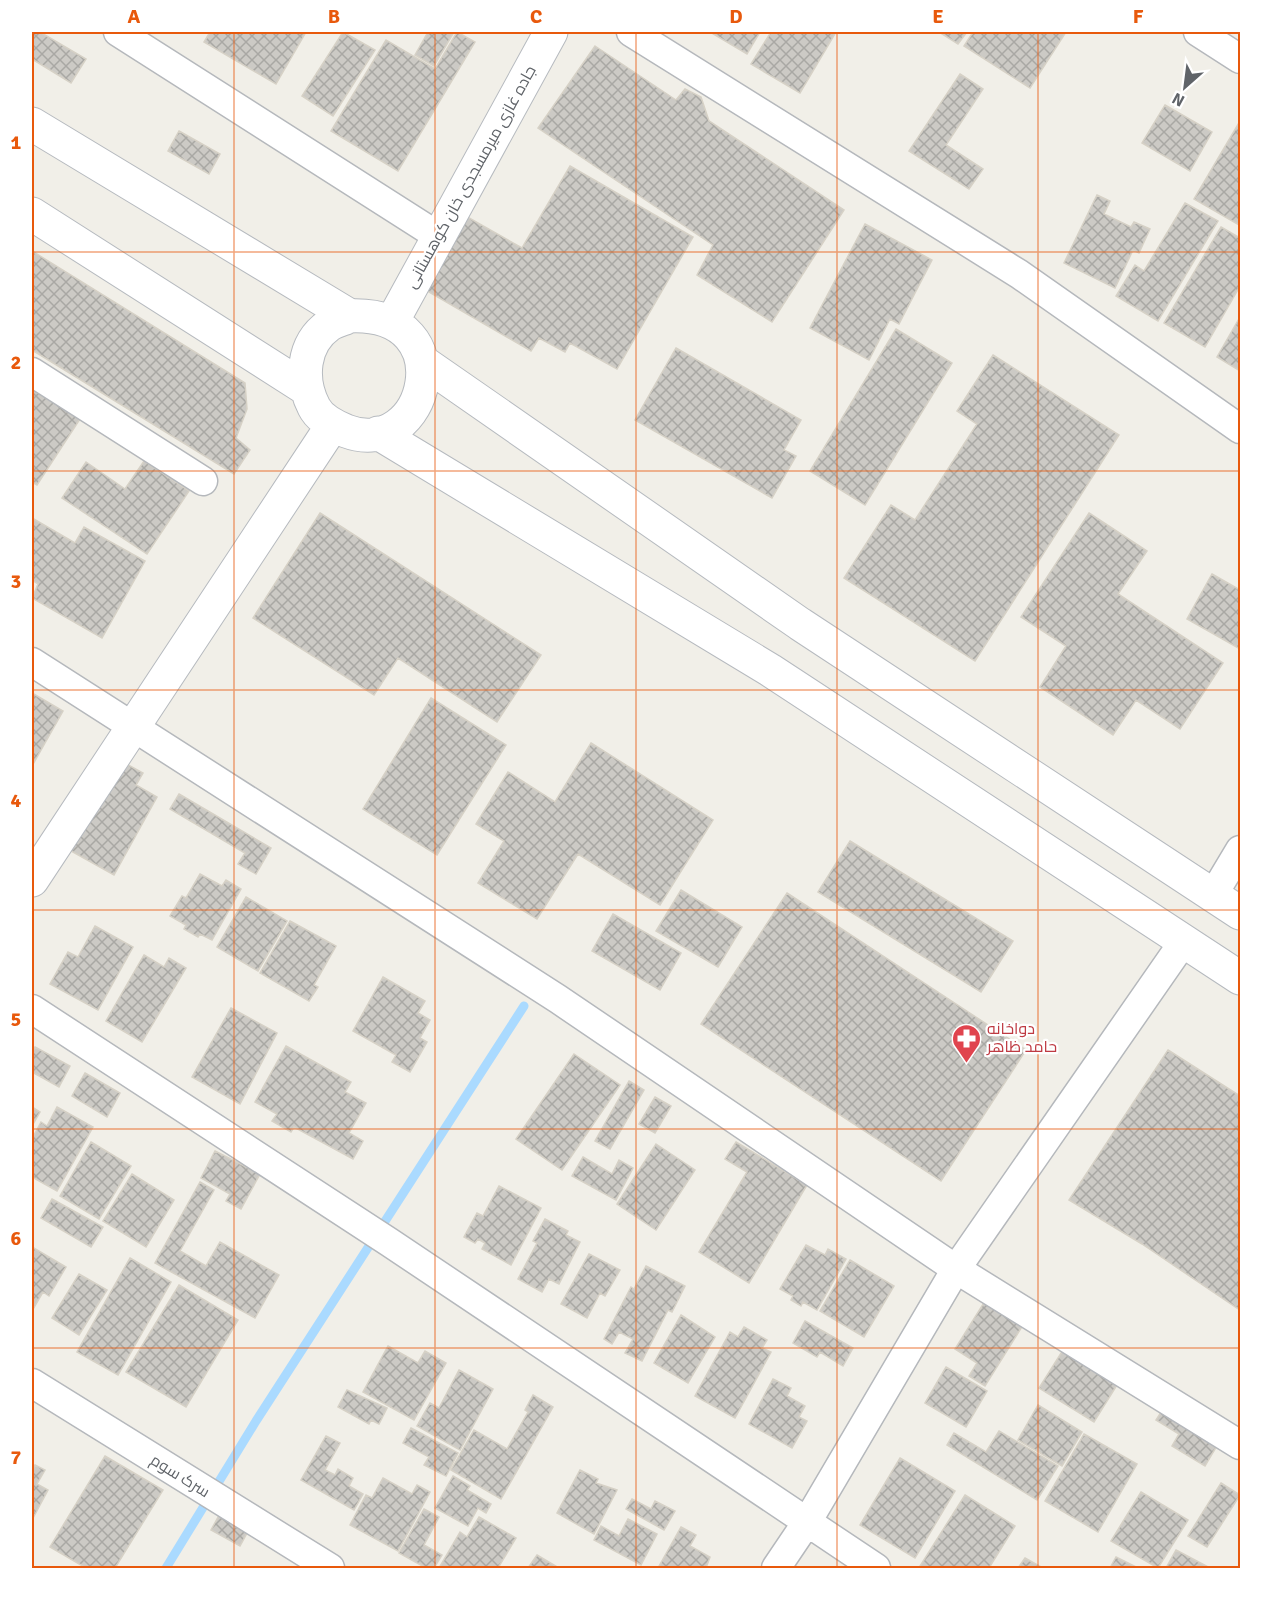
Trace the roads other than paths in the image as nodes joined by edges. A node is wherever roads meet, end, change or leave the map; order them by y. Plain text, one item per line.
1 (118, 32) edge
2 (551, 32) edge
3 (632, 32) edge
4 (1198, 32) edge
5 (1240, 59) edge
6 (32, 124) edge
7 (32, 214) edge
8 (438, 236) junction
9 (350, 316) junction
10 (392, 322) junction
11 (423, 362) junction
12 (32, 372) edge
13 (305, 388) junction
14 (332, 426) junction
15 (1240, 429) edge
16 (378, 433) junction
17 (203, 481) dead end
18 (32, 662) edge
19 (134, 727) junction
20 (1240, 850) edge
21 (32, 880) edge
22 (1213, 895) junction
23 (1240, 913) edge
24 (1184, 941) junction
25 (1240, 978) edge
26 (32, 1008) edge
27 (956, 1269) junction
28 (32, 1383) edge
29 (1240, 1445) edge
30 (807, 1522) junction
31 (330, 1569) edge
32 (776, 1569) edge
33 (876, 1569) edge

1 - 8 street
2 - 8 main road, جاده غازی میرمسجدی خان کوهستانی
3 - 15 street
4 - 5 street
6 - 9 main road
7 - 13 main road
8 - 10 main road, جاده غازی میرمسجدی خان کوهستانی
9 - 10 main road
9 - 13 main road
10 - 11 main road
11 - 16 main road
11 - 22 main road
12 - 17 street
13 - 14 main road
14 - 16 main road
14 - 19 main road
16 - 24 main road
18 - 19 street
19 - 21 main road
19 - 27 street
20 - 22 street
22 - 23 main road
24 - 25 main road
24 - 27 street
26 - 30 street
27 - 29 street
27 - 30 street
28 - 31 street, سرک سوم
30 - 32 street
30 - 33 street

